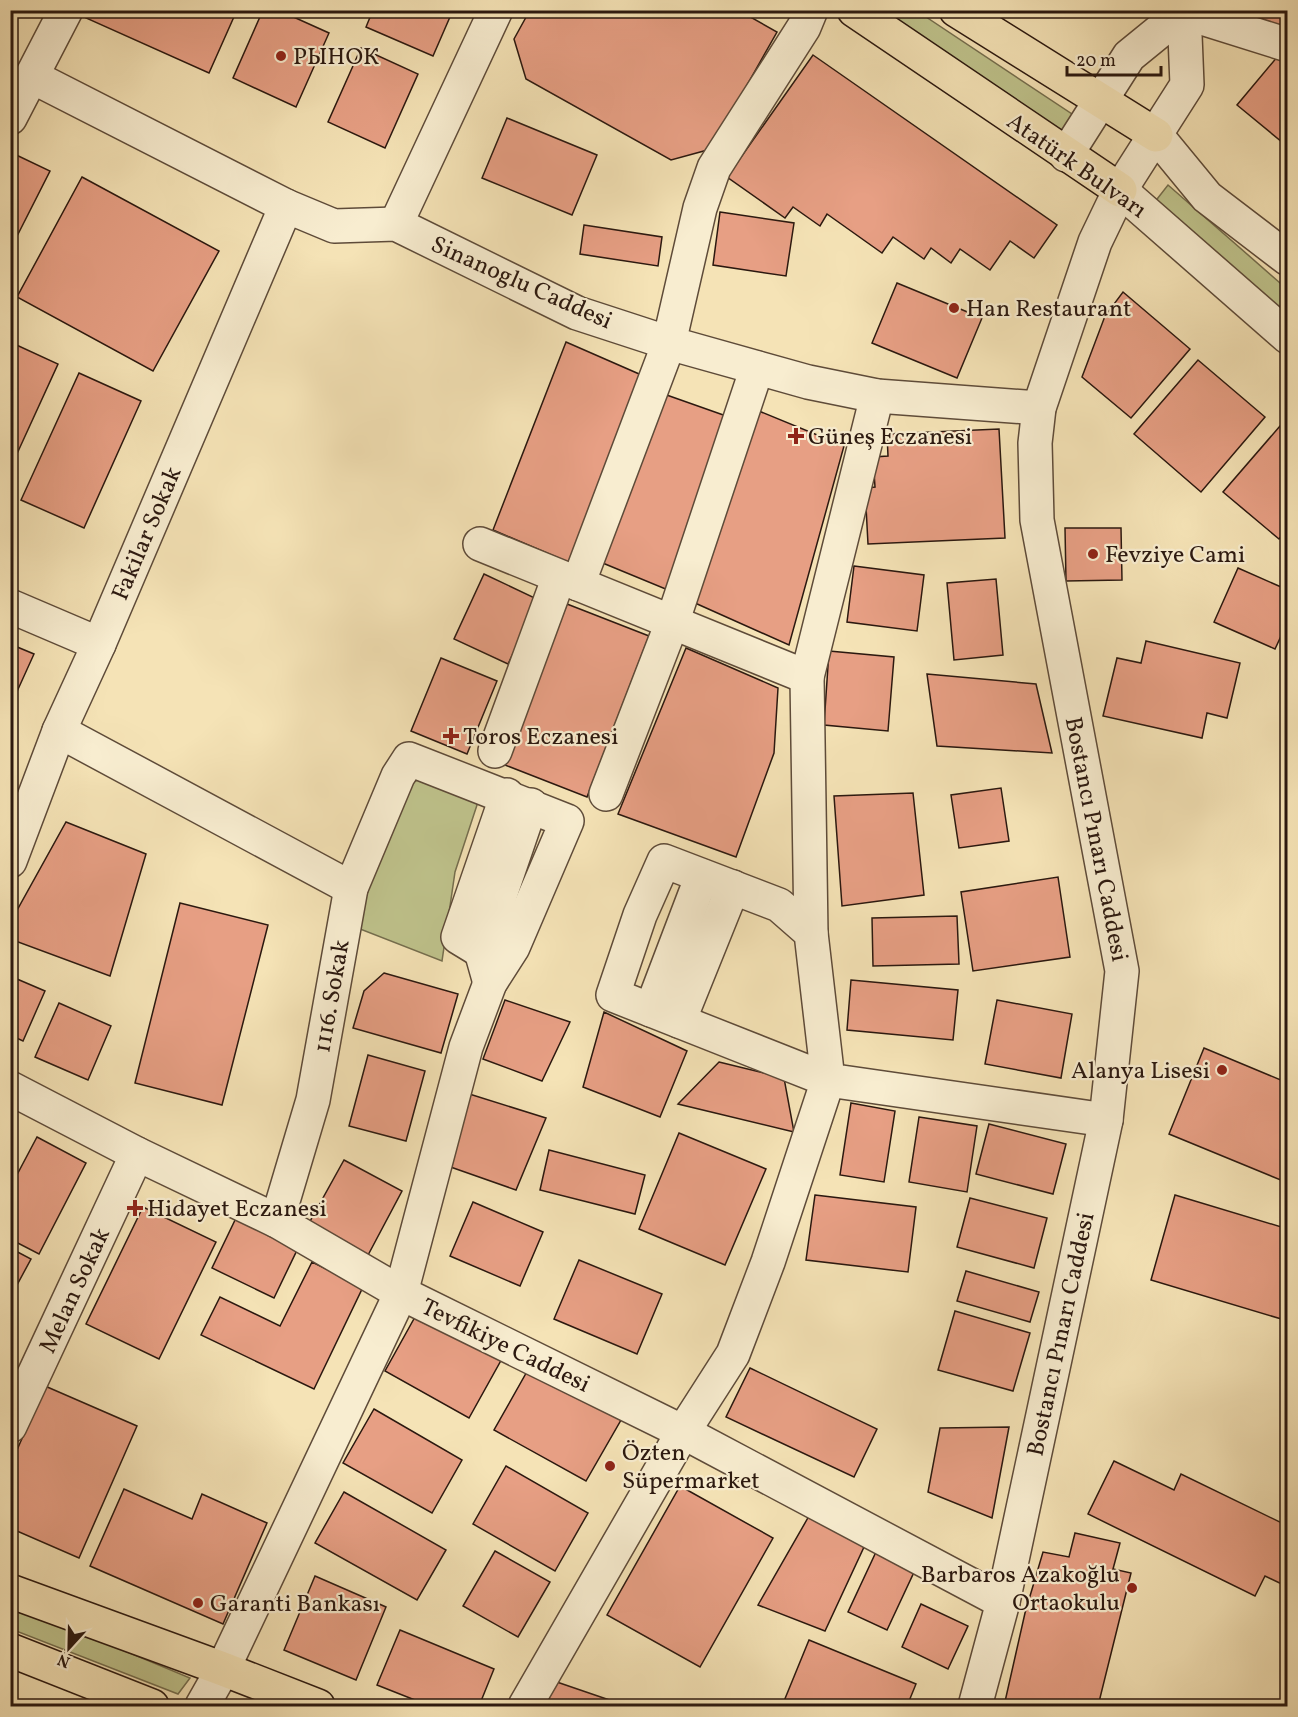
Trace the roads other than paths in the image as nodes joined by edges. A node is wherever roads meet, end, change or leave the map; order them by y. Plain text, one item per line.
1 (66, 10) edge
2 (496, 10) edge
3 (811, 10) edge
4 (854, 10) edge
5 (956, 10) edge
6 (1184, 11) edge
7 (1287, 45) edge
8 (33, 77) junction
9 (1101, 102) junction
10 (10, 118) edge
11 (1156, 135) junction
12 (1066, 155) junction
13 (1120, 189) junction
14 (286, 206) junction
15 (396, 224) junction
16 (1287, 259) edge
17 (1287, 337) edge
18 (669, 343) junction
19 (757, 368) junction
20 (877, 396) junction
21 (1039, 408) junction
22 (480, 544) dead end
23 (569, 580) junction
24 (10, 606) edge
25 (672, 624) junction
26 (99, 644) junction
27 (807, 677) junction
28 (59, 731) junction
29 (495, 751) dead end
30 (606, 794) dead end
31 (519, 800) junction
32 (10, 861) edge
33 (702, 876) junction
34 (733, 887) junction
35 (351, 888) junction
36 (811, 933) junction
37 (490, 983) junction
38 (665, 1016) junction
39 (828, 1080) junction
40 (10, 1089) edge
41 (1106, 1120) junction
42 (137, 1155) junction
43 (277, 1221) junction
44 (401, 1293) junction
45 (10, 1426) edge
46 (683, 1432) junction
47 (10, 1592) edge
48 (1003, 1602) junction
49 (10, 1650) edge
50 (223, 1669) junction
51 (152, 1707) edge
52 (202, 1707) edge
53 (318, 1707) edge
54 (525, 1707) edge
55 (975, 1707) edge

1 - 8 street
2 - 15 street
3 - 18 street
4 - 12 main road, Atatürk Bulvarı
5 - 9 main road
6 - 7 street
6 - 9 street
6 - 11 street, Bostancı Pınarı Caddesi
8 - 10 street
8 - 14 street, Sinanoglu Caddesi
9 - 11 main road
9 - 12 street
11 - 13 street, Bostancı Pınarı Caddesi
11 - 16 street
12 - 13 main road, Atatürk Bulvarı
13 - 17 street, Atatürk Bulvarı
13 - 21 street, Bostancı Pınarı Caddesi
14 - 15 street, Sinanoglu Caddesi
14 - 26 street, Fakilar Sokak
15 - 18 street, Sinanoglu Caddesi
18 - 19 street, Sinanoglu Caddesi
18 - 23 street
19 - 20 street, Sinanoglu Caddesi
19 - 25 street
20 - 21 street, Sinanoglu Caddesi
20 - 27 street
21 - 41 street, Bostancı Pınarı Caddesi
22 - 23 street
23 - 25 street
23 - 29 street
24 - 26 street
25 - 27 street
25 - 30 street
26 - 28 street, Fakilar Sokak
27 - 36 street
28 - 32 street, Fakilar Sokak
28 - 35 street
31 - 35 street, 1116. Sokak
31 - 37 street
31 - 37 street
33 - 34 street
33 - 38 street
33 - 38 street
34 - 36 street
34 - 38 street
35 - 43 street, 1116. Sokak
36 - 39 street
37 - 44 street
38 - 39 street
39 - 41 street
39 - 46 street
40 - 42 street, Tevfikiye Caddesi
41 - 48 street, Bostancı Pınarı Caddesi
42 - 43 street, Tevfikiye Caddesi
42 - 45 street, Melan Sokak
43 - 44 street, Tevfikiye Caddesi
44 - 46 street, Tevfikiye Caddesi
44 - 50 street
46 - 48 street, Tevfikiye Caddesi
46 - 54 street
47 - 50 main road
48 - 55 street, Bostancı Pınarı Caddesi
49 - 51 main road
50 - 52 street
50 - 53 main road

